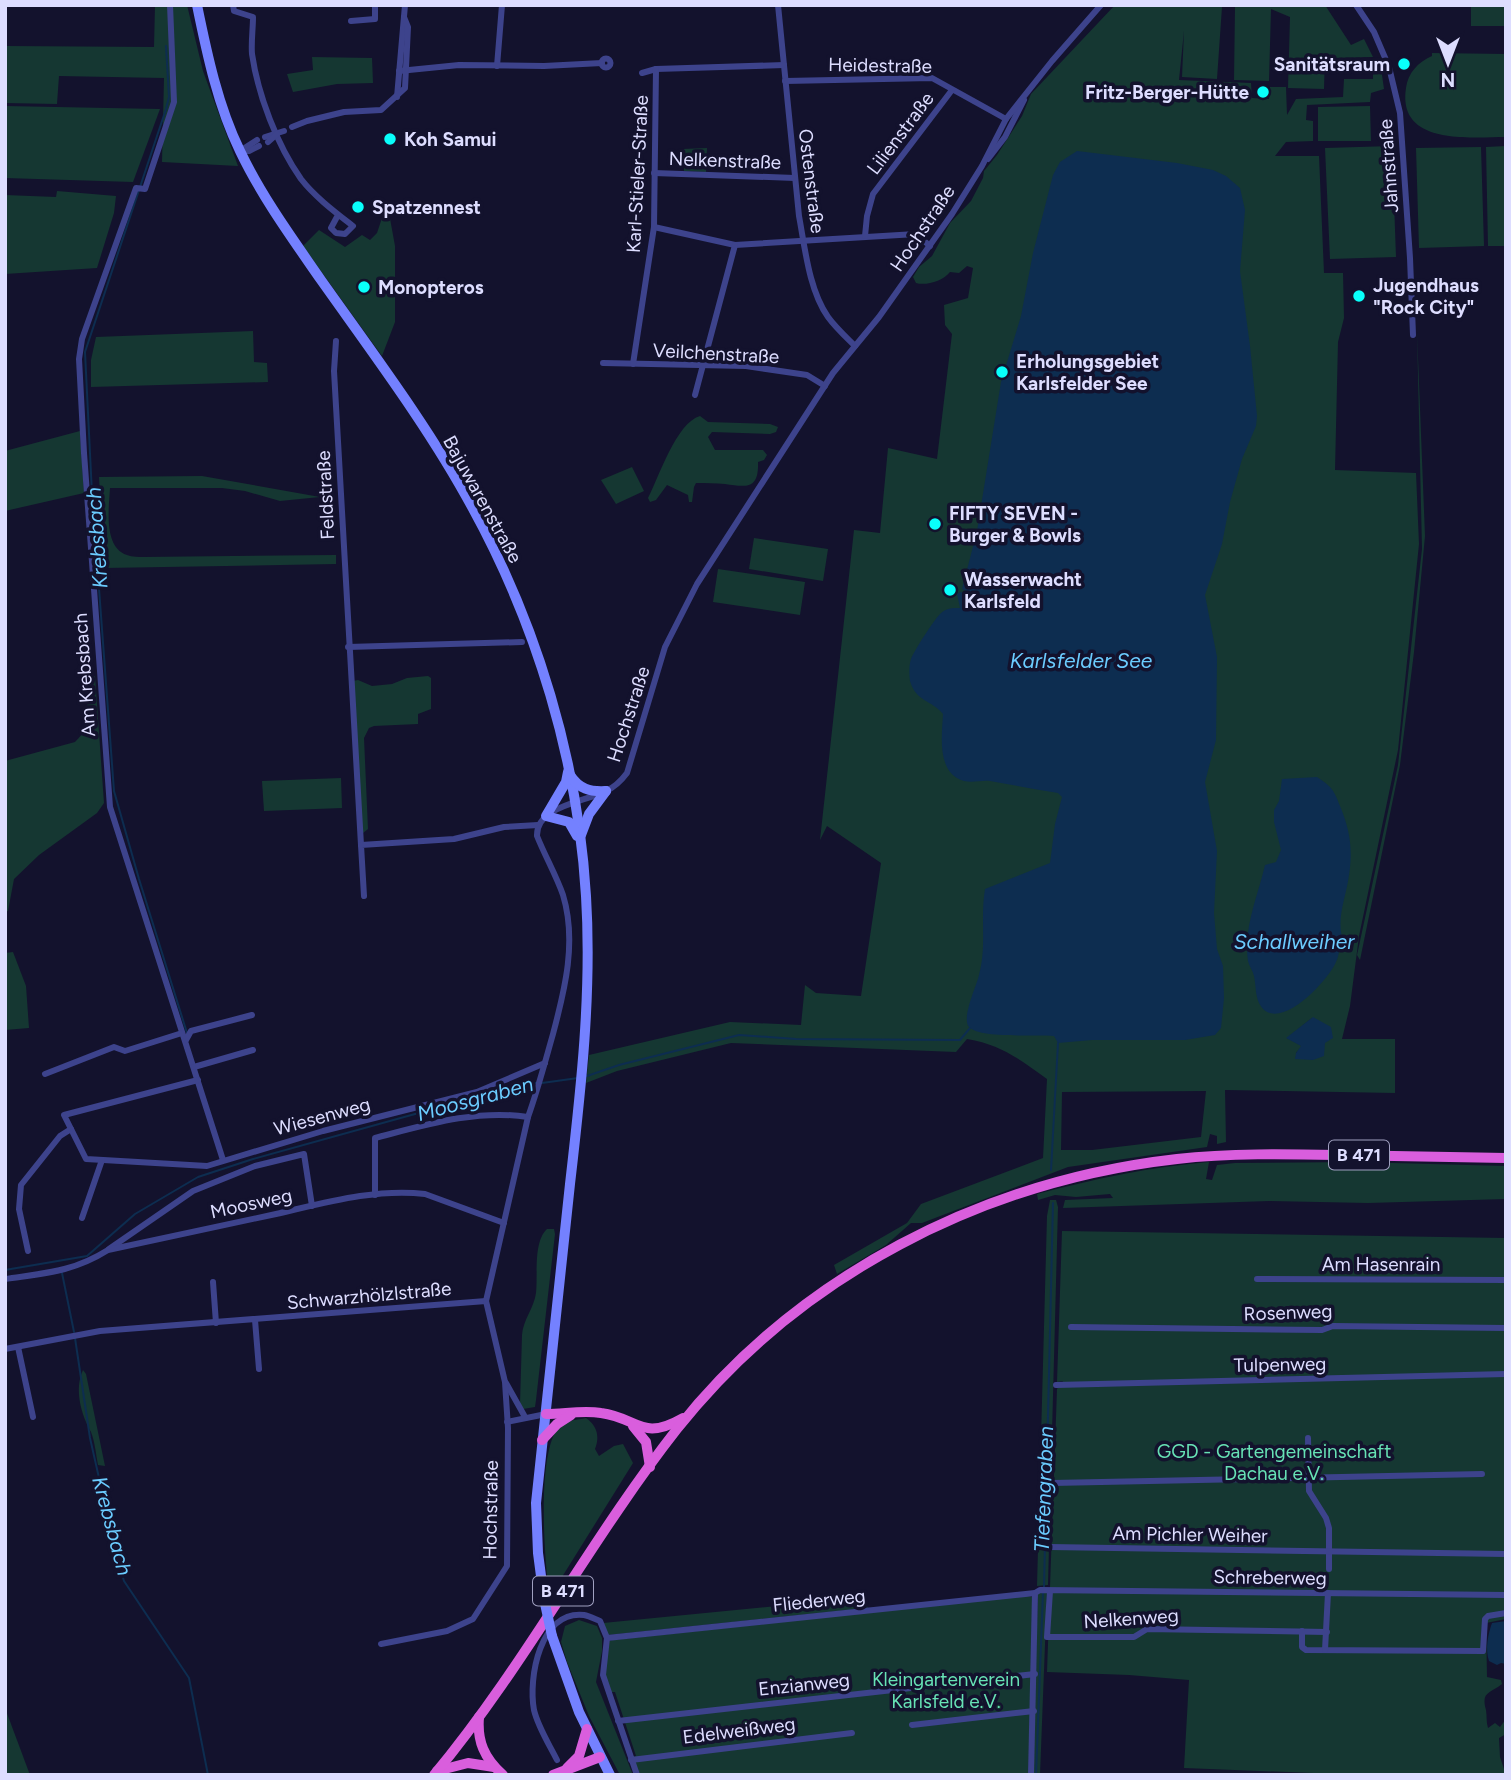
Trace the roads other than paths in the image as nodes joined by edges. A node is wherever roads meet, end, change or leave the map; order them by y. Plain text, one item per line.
1 (170, 5) edge
2 (197, 5) edge
3 (375, 5) edge
4 (405, 5) edge
5 (502, 5) edge
6 (778, 5) edge
7 (1101, 5) edge
8 (1356, 5) edge
9 (234, 8) edge
10 (351, 21) dead end
11 (602, 63) dead end
12 (783, 65) junction
13 (497, 66) junction
14 (656, 69) junction
15 (403, 71) junction
16 (642, 73) dead end
17 (785, 80) junction
18 (952, 90) junction
19 (1028, 92) junction
20 (1006, 119) junction
21 (292, 127) dead end
22 (280, 132) junction
23 (266, 139) dead end
24 (258, 143) dead end
25 (240, 150) junction
26 (982, 166) junction
27 (654, 173) junction
28 (795, 178) junction
29 (338, 215) dead end
30 (654, 227) junction
31 (865, 236) junction
32 (803, 239) junction
33 (735, 245) junction
34 (930, 246) junction
35 (1413, 335) dead end
36 (336, 341) dead end
37 (855, 346) junction
38 (603, 363) dead end
39 (633, 364) junction
40 (703, 366) junction
41 (825, 386) junction
42 (695, 395) dead end
43 (522, 642) dead end
44 (348, 647) junction
45 (568, 772) junction
46 (606, 792) junction
47 (575, 802) junction
48 (545, 816) junction
49 (538, 825) junction
50 (361, 845) junction
51 (580, 846) junction
52 (364, 896) dead end
53 (253, 1015) dead end
54 (184, 1037) junction
55 (253, 1050) dead end
56 (545, 1063) junction
57 (194, 1067) junction
58 (45, 1074) dead end
59 (198, 1080) junction
60 (528, 1117) junction
61 (71, 1129) junction
62 (1506, 1158) edge
63 (102, 1160) junction
64 (223, 1160) junction
65 (375, 1195) junction
66 (312, 1206) junction
67 (82, 1219) dead end
68 (504, 1223) junction
69 (125, 1237) junction
70 (130, 1245) junction
71 (108, 1250) junction
72 (28, 1251) dead end
73 (5, 1279) edge
74 (1256, 1279) dead end
75 (1506, 1280) edge
76 (213, 1282) dead end
77 (486, 1301) junction
78 (255, 1320) junction
79 (216, 1323) junction
80 (1070, 1327) dead end
81 (1506, 1328) edge
82 (18, 1347) junction
83 (5, 1349) edge
84 (258, 1368) dead end
85 (1506, 1374) edge
86 (505, 1382) junction
87 (1056, 1385) dead end
88 (573, 1413) junction
89 (546, 1414) junction
90 (688, 1415) junction
91 (33, 1417) dead end
92 (525, 1417) junction
93 (507, 1422) junction
94 (633, 1425) junction
95 (1307, 1438) dead end
96 (542, 1440) junction
97 (650, 1467) junction
98 (1482, 1474) dead end
99 (1307, 1478) junction
100 (1052, 1483) dead end
101 (1050, 1547) dead end
102 (1329, 1551) junction
103 (1506, 1554) edge
104 (1329, 1569) dead end
105 (1043, 1591) junction
106 (1328, 1593) junction
107 (1506, 1595) edge
108 (1506, 1613) edge
109 (1302, 1631) junction
110 (1327, 1632) junction
111 (607, 1638) junction
112 (381, 1644) dead end
113 (1325, 1650) junction
114 (1035, 1674) junction
115 (1034, 1711) junction
116 (479, 1717) junction
117 (618, 1721) junction
118 (912, 1725) dead end
119 (587, 1729) junction
120 (852, 1732) dead end
121 (600, 1757) junction
122 (557, 1760) dead end
123 (631, 1760) junction
124 (565, 1770) junction
125 (498, 1771) edge
126 (435, 1773) edge
127 (553, 1775) edge
128 (610, 1775) edge
129 (637, 1775) edge
130 (1030, 1775) edge

1 - 54 street, Am Krebsbach
2 - 25 main road, Bajuwarenstraße
3 - 10 street
4 - 15 street
5 - 13 street
6 - 12 street, Ostenstraße
7 - 19 street, Hochstraße
8 - 35 street, Jahnstraße
9 - 22 street
11 - 13 street
12 - 14 street
12 - 17 street, Ostenstraße
13 - 15 street
14 - 16 street
14 - 27 street, Karl-Stieler-Straße
15 - 21 street
17 - 18 street, Heidestraße
17 - 28 street, Ostenstraße
18 - 20 street, Heidestraße
18 - 31 street, Lilienstraße
19 - 20 street, Hochstraße
19 - 26 street, Hochstraße
20 - 26 street, Hochstraße
22 - 23 street
22 - 29 street
24 - 25 street
25 - 45 main road, Bajuwarenstraße
26 - 34 street, Hochstraße
27 - 28 street, Nelkenstraße
27 - 30 street, Karl-Stieler-Straße
28 - 32 street, Ostenstraße
30 - 33 street
30 - 39 street, Karl-Stieler-Straße
31 - 32 street
31 - 34 street
32 - 33 street
32 - 37 street, Ostenstraße
33 - 40 street
34 - 37 street, Hochstraße
36 - 44 street, Feldstraße
37 - 41 street, Hochstraße
38 - 39 street, Veilchenstraße
39 - 40 street, Veilchenstraße
40 - 41 street, Veilchenstraße
40 - 42 street
41 - 46 street, Hochstraße
43 - 44 street
44 - 50 street, Feldstraße
45 - 46 main road
45 - 47 main road, Bajuwarenstraße
45 - 48 main road
46 - 47 street, Hochstraße
46 - 51 main road
47 - 48 street, Hochstraße
47 - 51 main road, Bajuwarenstraße
48 - 49 street, Hochstraße
48 - 51 main road
49 - 50 street
49 - 56 street, Hochstraße
50 - 52 street, Feldstraße
51 - 89 main road, Bajuwarenstraße
53 - 54 street
54 - 57 street, Am Krebsbach
54 - 58 street
55 - 57 street
56 - 60 street, Hochstraße
56 - 64 street, Wiesenweg
57 - 59 street, Am Krebsbach
59 - 61 street
59 - 64 street, Am Krebsbach
60 - 65 street
60 - 68 street, Hochstraße
61 - 63 street
61 - 72 street
62 - 90 highway, B 471
63 - 64 street, Wiesenweg
63 - 67 street
65 - 66 street, Moosweg
65 - 68 street, Moosweg
66 - 69 street
66 - 70 street, Moosweg
68 - 77 street, Hochstraße
69 - 70 street
69 - 71 street
70 - 71 street, Moosweg
71 - 73 street, Moosweg
74 - 75 street, Am Hasenrain
76 - 79 street
77 - 78 street, Schwarzhölzlstraße
77 - 86 street, Hochstraße
78 - 79 street, Schwarzhölzlstraße
78 - 84 street
79 - 82 street, Schwarzhölzlstraße
80 - 81 street, Rosenweg
82 - 83 street, Schwarzhölzlstraße
82 - 91 street
85 - 87 street, Tulpenweg
86 - 92 street
86 - 93 street, Hochstraße
88 - 89 highway
88 - 94 highway
88 - 96 highway
89 - 92 street
89 - 96 main road, Bajuwarenstraße
90 - 94 highway
90 - 97 highway, B 471
92 - 93 street
93 - 112 street, Hochstraße
94 - 97 highway
95 - 99 street
96 - 119 main road, Bajuwarenstraße, bridge
97 - 116 highway, B 471
98 - 99 street
99 - 100 street
99 - 102 street
101 - 102 street, Am Pichler Weiher
102 - 103 street, Am Pichler Weiher
102 - 104 street
105 - 106 street, Schreberweg
105 - 109 street, Nelkenweg
105 - 111 street, Fliederweg
105 - 114 street
106 - 107 street, Schreberweg
106 - 110 street
108 - 113 street
109 - 110 street, Nelkenweg
109 - 113 street
110 - 113 street
111 - 117 street
111 - 122 street
114 - 115 street
114 - 117 street, Enzianweg
115 - 118 street
115 - 130 street
116 - 125 highway
116 - 126 highway, B 471
117 - 123 street
119 - 121 main road
119 - 124 highway
120 - 123 street, Edelweißweg
121 - 124 highway
121 - 128 main road
123 - 129 street
124 - 127 highway
125 - 126 highway

